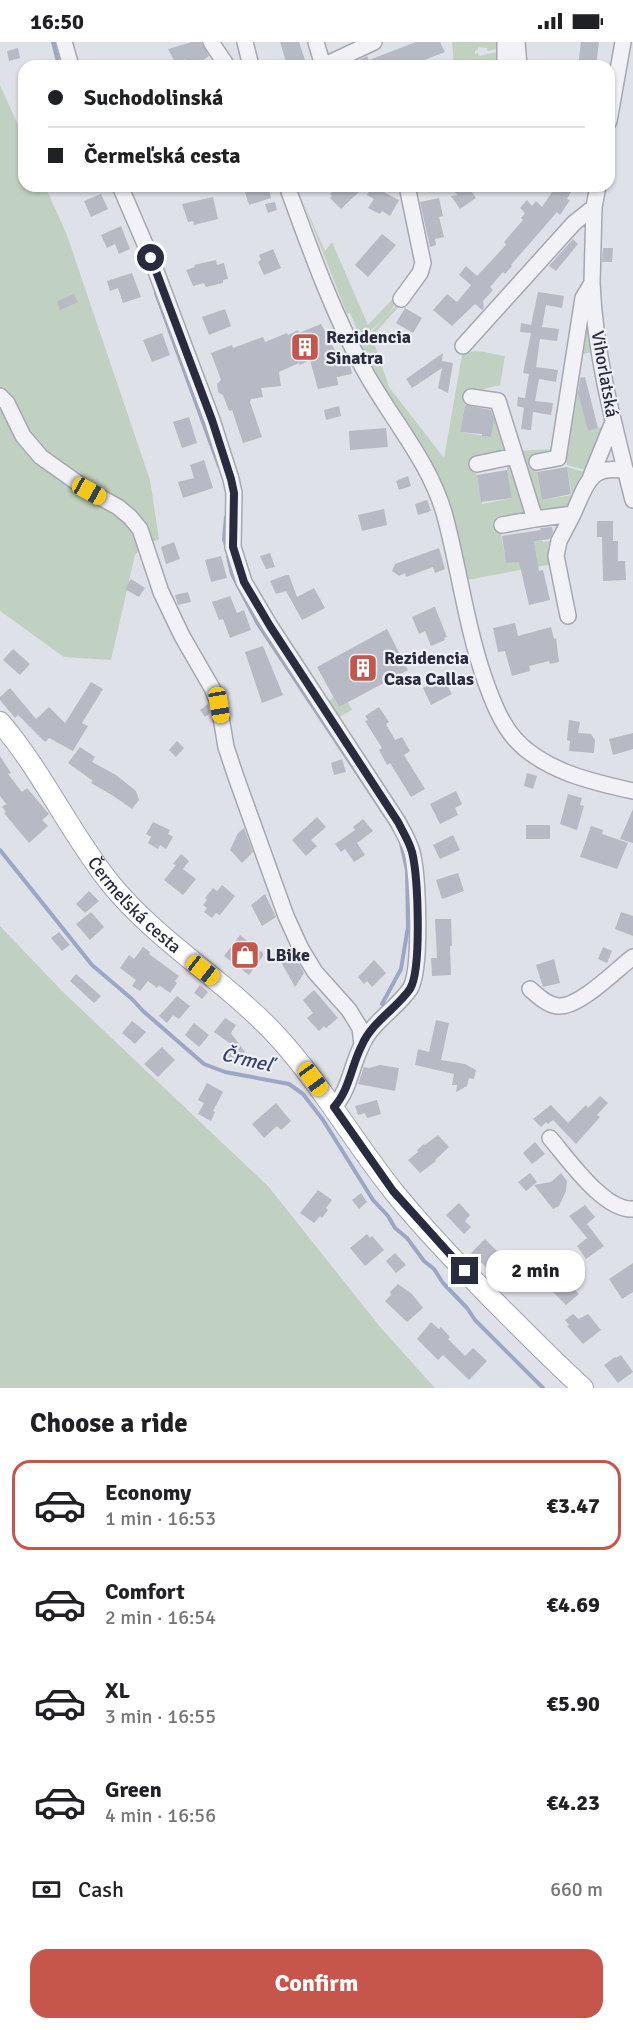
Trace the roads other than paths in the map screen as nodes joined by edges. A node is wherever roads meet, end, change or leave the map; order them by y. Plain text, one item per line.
1 (64, 42) edge
2 (211, 42) edge
3 (245, 42) edge
4 (316, 42) edge
5 (374, 42) edge
6 (505, 42) edge
7 (517, 42) edge
8 (623, 42) edge
9 (69, 60) edge
10 (223, 60) edge
11 (250, 60) edge
12 (321, 60) edge
13 (336, 60) edge
14 (506, 60) edge
15 (518, 60) edge
16 (615, 87) edge
17 (123, 192) edge
18 (289, 192) edge
19 (408, 192) edge
20 (597, 192) edge
21 (594, 207) junction
22 (592, 283) junction
23 (400, 299) dead end
24 (463, 346) dead end
25 (0, 396) edge
26 (471, 397) dead end
27 (613, 422) junction
28 (515, 456) junction
29 (537, 462) dead end
30 (477, 464) dead end
31 (626, 471) junction
32 (591, 476) junction
33 (633, 500) edge
34 (573, 514) junction
35 (535, 519) junction
36 (502, 525) dead end
37 (568, 616) dead end
38 (0, 722) edge
39 (633, 791) edge
40 (633, 957) edge
41 (530, 989) dead end
42 (362, 1044) junction
43 (334, 1107) junction
44 (550, 1138) dead end
45 (633, 1209) edge
46 (583, 1388) edge

1 - 9 street
2 - 10 street
3 - 11 street
4 - 12 street
5 - 13 street
6 - 14 street
7 - 15 street
8 - 16 street
17 - 42 street
18 - 39 street
19 - 23 street
20 - 21 street, Vihorlatská
21 - 22 street, Vihorlatská
21 - 24 street
22 - 27 street, Vihorlatská
22 - 29 street, Vihorlatská
25 - 42 street
26 - 28 street
27 - 31 street, Vihorlatská
27 - 32 street
28 - 30 street
28 - 35 street
31 - 32 street
31 - 33 street, Vihorlatská
32 - 34 street
34 - 35 street
34 - 37 street
35 - 36 street
38 - 43 main road, Čermeľská cesta
40 - 41 street
42 - 43 street
43 - 46 main road, Čermeľská cesta
44 - 45 street

